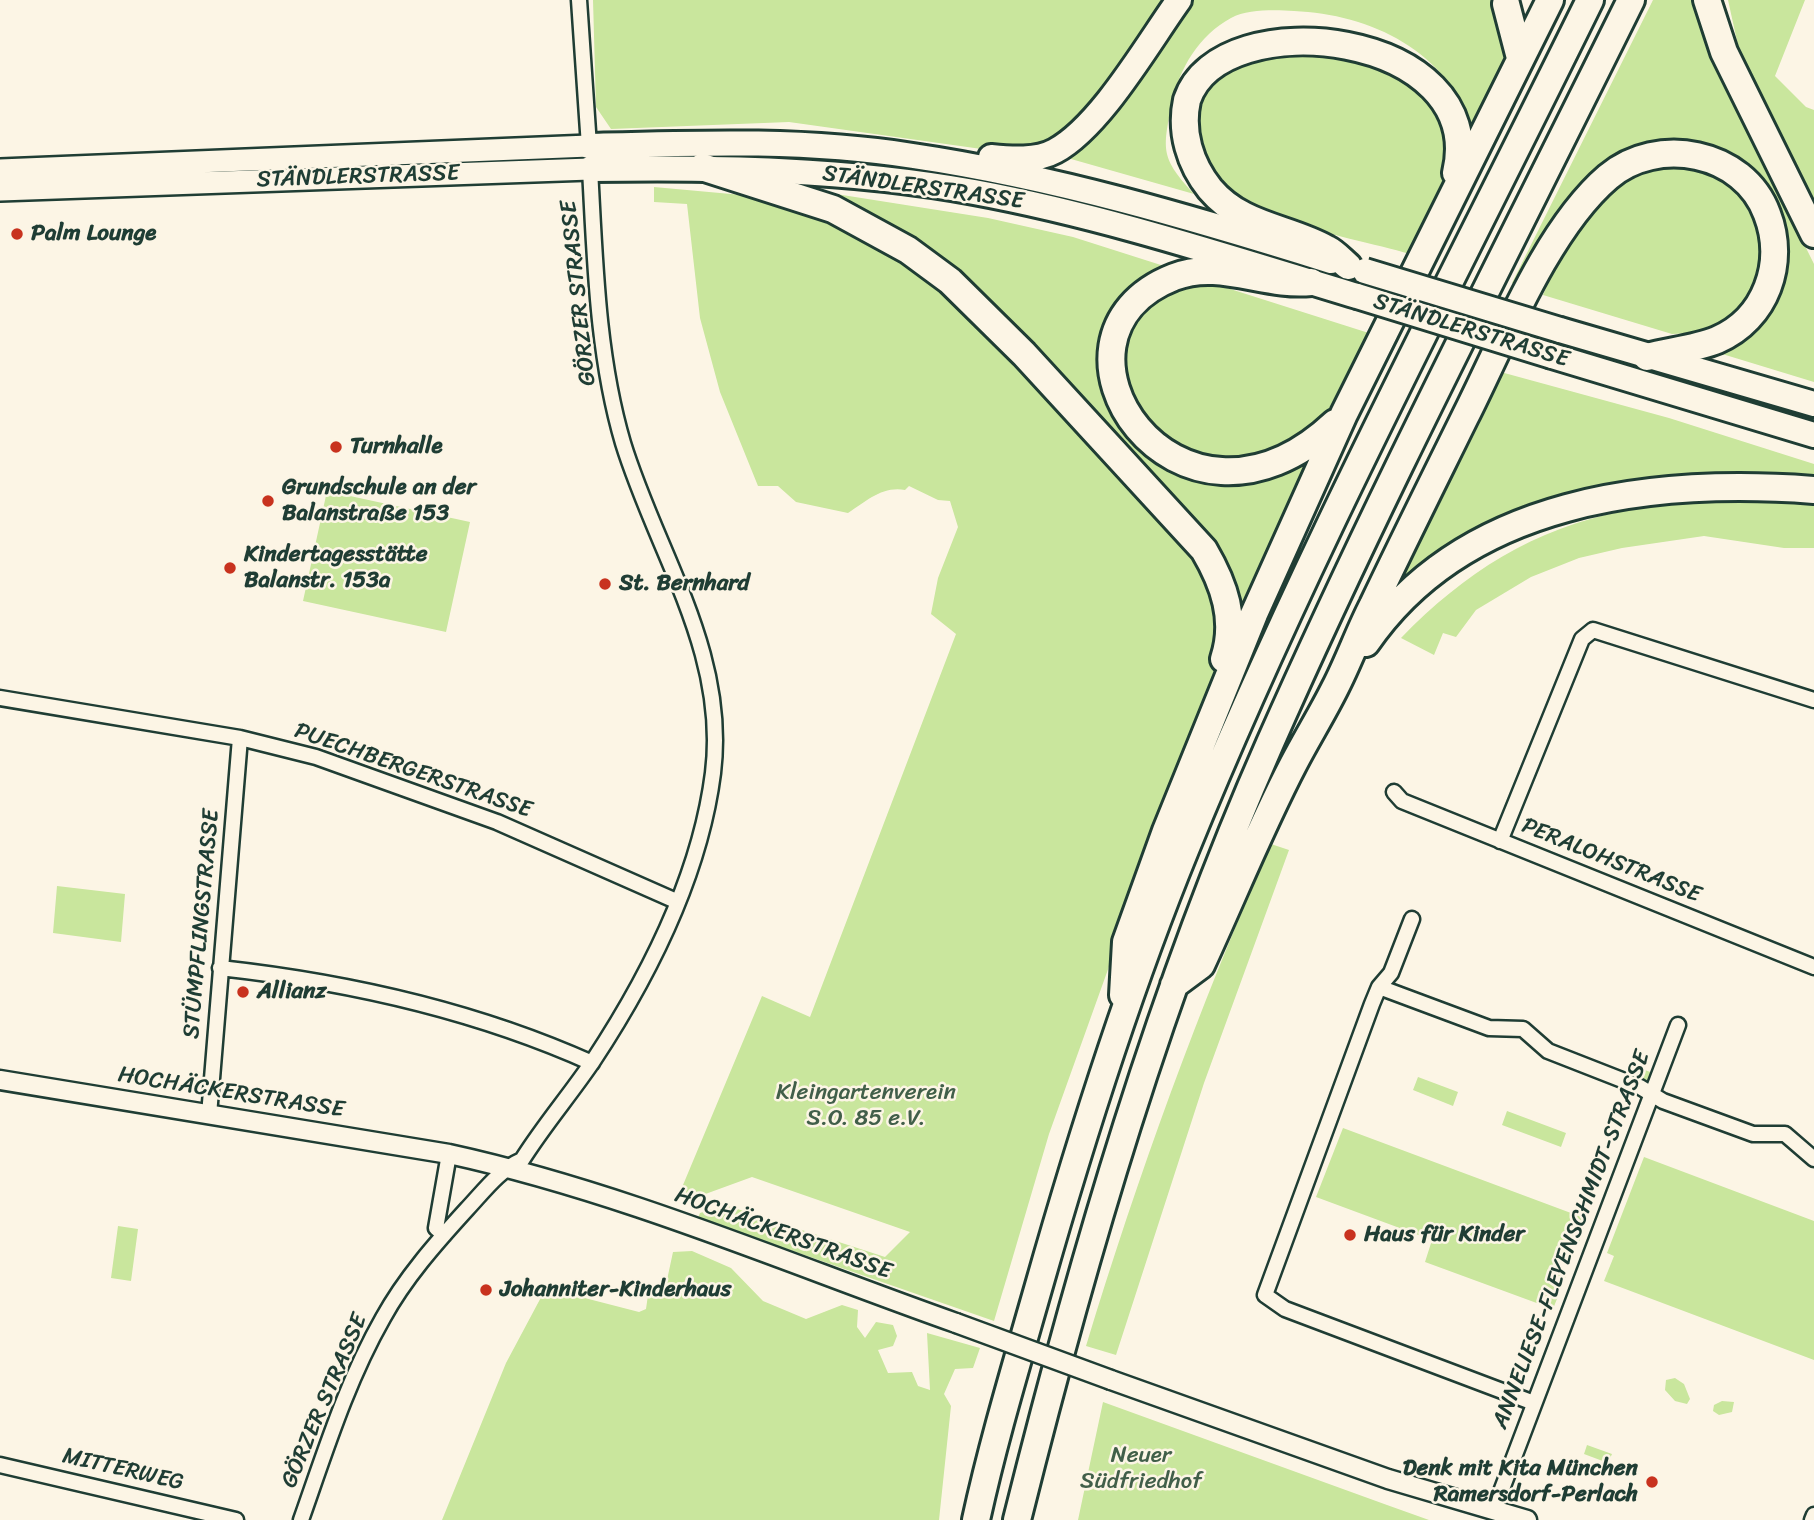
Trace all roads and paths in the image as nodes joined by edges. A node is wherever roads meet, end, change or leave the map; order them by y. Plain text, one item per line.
1 (579, 0) edge
2 (1179, 0) edge
3 (1550, 0) edge
4 (1590, 0) edge
5 (1631, 0) edge
6 (1707, 0) edge
7 (1506, 4) dead end
8 (1520, 58) junction
9 (912, 155) junction
10 (589, 157) junction
11 (702, 167) junction
12 (0, 170) edge
13 (0, 190) edge
14 (1451, 196) junction
15 (1814, 234) edge
16 (1356, 268) junction
17 (1311, 282) junction
18 (1647, 357) junction
19 (1814, 404) edge
20 (1344, 414) junction
21 (1814, 435) edge
22 (1814, 489) edge
23 (1335, 688) junction
24 (0, 698) edge
25 (1814, 699) edge
26 (240, 738) junction
27 (1196, 756) junction
28 (1394, 793) dead end
29 (1500, 841) junction
30 (676, 901) junction
31 (1412, 919) dead end
32 (1814, 967) edge
33 (220, 968) junction
34 (1174, 985) junction
35 (1380, 987) junction
36 (1678, 1024) dead end
37 (1121, 1025) junction
38 (592, 1063) junction
39 (0, 1080) edge
40 (1652, 1093) junction
41 (209, 1115) junction
42 (449, 1154) junction
43 (1814, 1159) edge
44 (507, 1167) junction
45 (444, 1235) junction
46 (1534, 1403) junction
47 (0, 1465) edge
48 (1494, 1510) junction
49 (236, 1520) edge
50 (301, 1520) edge
51 (976, 1520) edge
52 (1017, 1520) edge
53 (1527, 1520) edge

1 - 10 street, GÖRZER STRASSE
2 - 9 highway
3 - 8 highway
4 - 37 highway
5 - 34 highway
6 - 15 highway
7 - 8 highway
8 - 14 highway
9 - 10 highway, STÄNDLERSTRASSE
9 - 16 highway, STÄNDLERSTRASSE
10 - 11 highway, STÄNDLERSTRASSE
10 - 12 main road, STÄNDLERSTRASSE
10 - 13 main road, STÄNDLERSTRASSE
10 - 30 street, GÖRZER STRASSE
11 - 17 highway, STÄNDLERSTRASSE
11 - 27 highway
14 - 16 highway
14 - 20 highway
16 - 18 highway, STÄNDLERSTRASSE, bridge
17 - 20 highway
17 - 21 highway, STÄNDLERSTRASSE, bridge
18 - 19 highway, STÄNDLERSTRASSE
18 - 23 highway
20 - 27 highway
22 - 23 highway
23 - 34 highway
24 - 26 street, PUECHBERGERSTRASSE
25 - 29 street
26 - 30 street, PUECHBERGERSTRASSE
26 - 33 street, STÜMPFLINGSTRASSE
27 - 37 highway
28 - 29 street, PERALOHSTRASSE
29 - 32 street, PERALOHSTRASSE
30 - 38 street, GÖRZER STRASSE
31 - 35 street
33 - 38 street
33 - 41 street, STÜMPFLINGSTRASSE
34 - 52 highway
35 - 40 street
35 - 46 street
36 - 40 street, ANNELIESE-FLEYENSCHMIDT-STRASSE
37 - 51 highway
38 - 44 street, GÖRZER STRASSE
39 - 41 street, HOCHÄCKERSTRASSE
40 - 43 street
40 - 46 street, ANNELIESE-FLEYENSCHMIDT-STRASSE
41 - 42 street, HOCHÄCKERSTRASSE
42 - 44 street, HOCHÄCKERSTRASSE
42 - 45 street
44 - 45 street, GÖRZER STRASSE
44 - 48 street, HOCHÄCKERSTRASSE, bridge
45 - 50 street, GÖRZER STRASSE
46 - 48 street, ANNELIESE-FLEYENSCHMIDT-STRASSE
47 - 49 street, MITTERWEG
48 - 53 street, HOCHÄCKERSTRASSE

